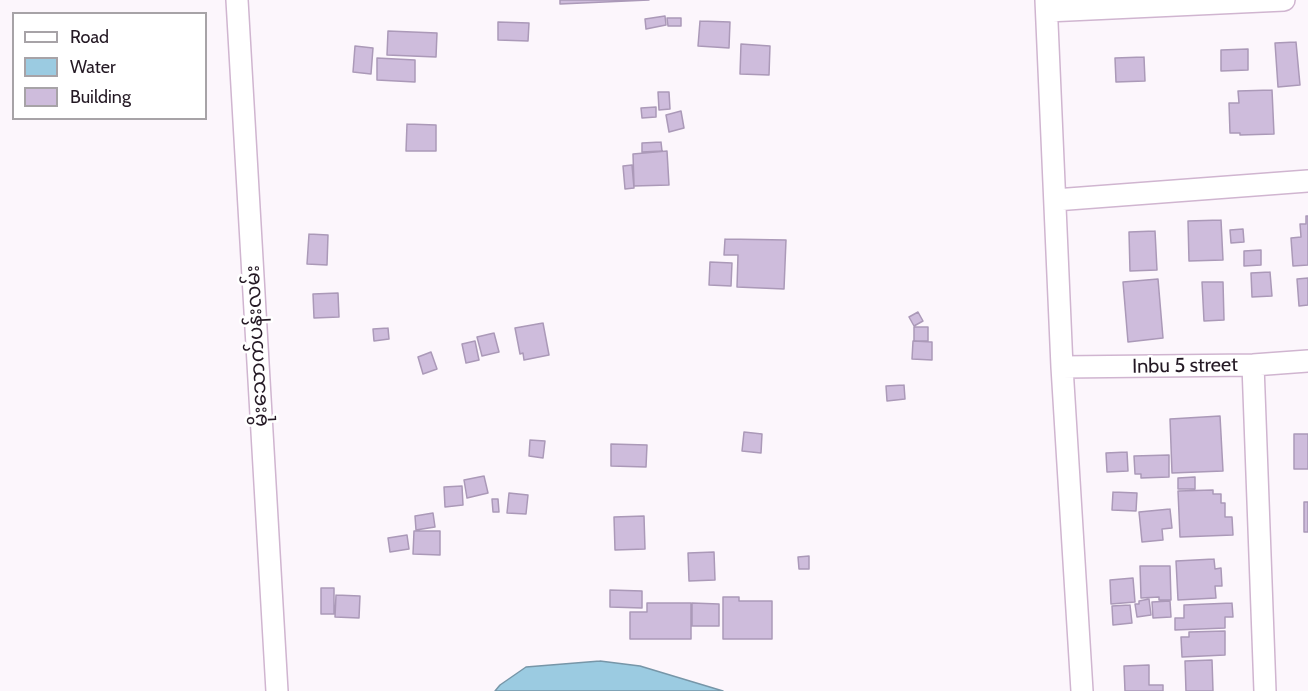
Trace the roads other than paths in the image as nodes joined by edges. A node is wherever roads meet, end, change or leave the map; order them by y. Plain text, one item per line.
1 (237, 0) edge
2 (1284, 0) edge
3 (1046, 6) edge
4 (1308, 181) edge
5 (1055, 200) junction
6 (1308, 361) edge
7 (1253, 365) junction
8 (1062, 367) junction
9 (277, 691) edge
10 (1082, 691) edge
11 (1265, 691) edge

1 - 9 street, မိုးသောက်ပန်းလမ်း
2 - 3 street
3 - 5 street
4 - 5 street
5 - 8 street
6 - 7 street, Inbu 5 street
7 - 8 street, Inbu 5 street
7 - 11 street
8 - 10 street

